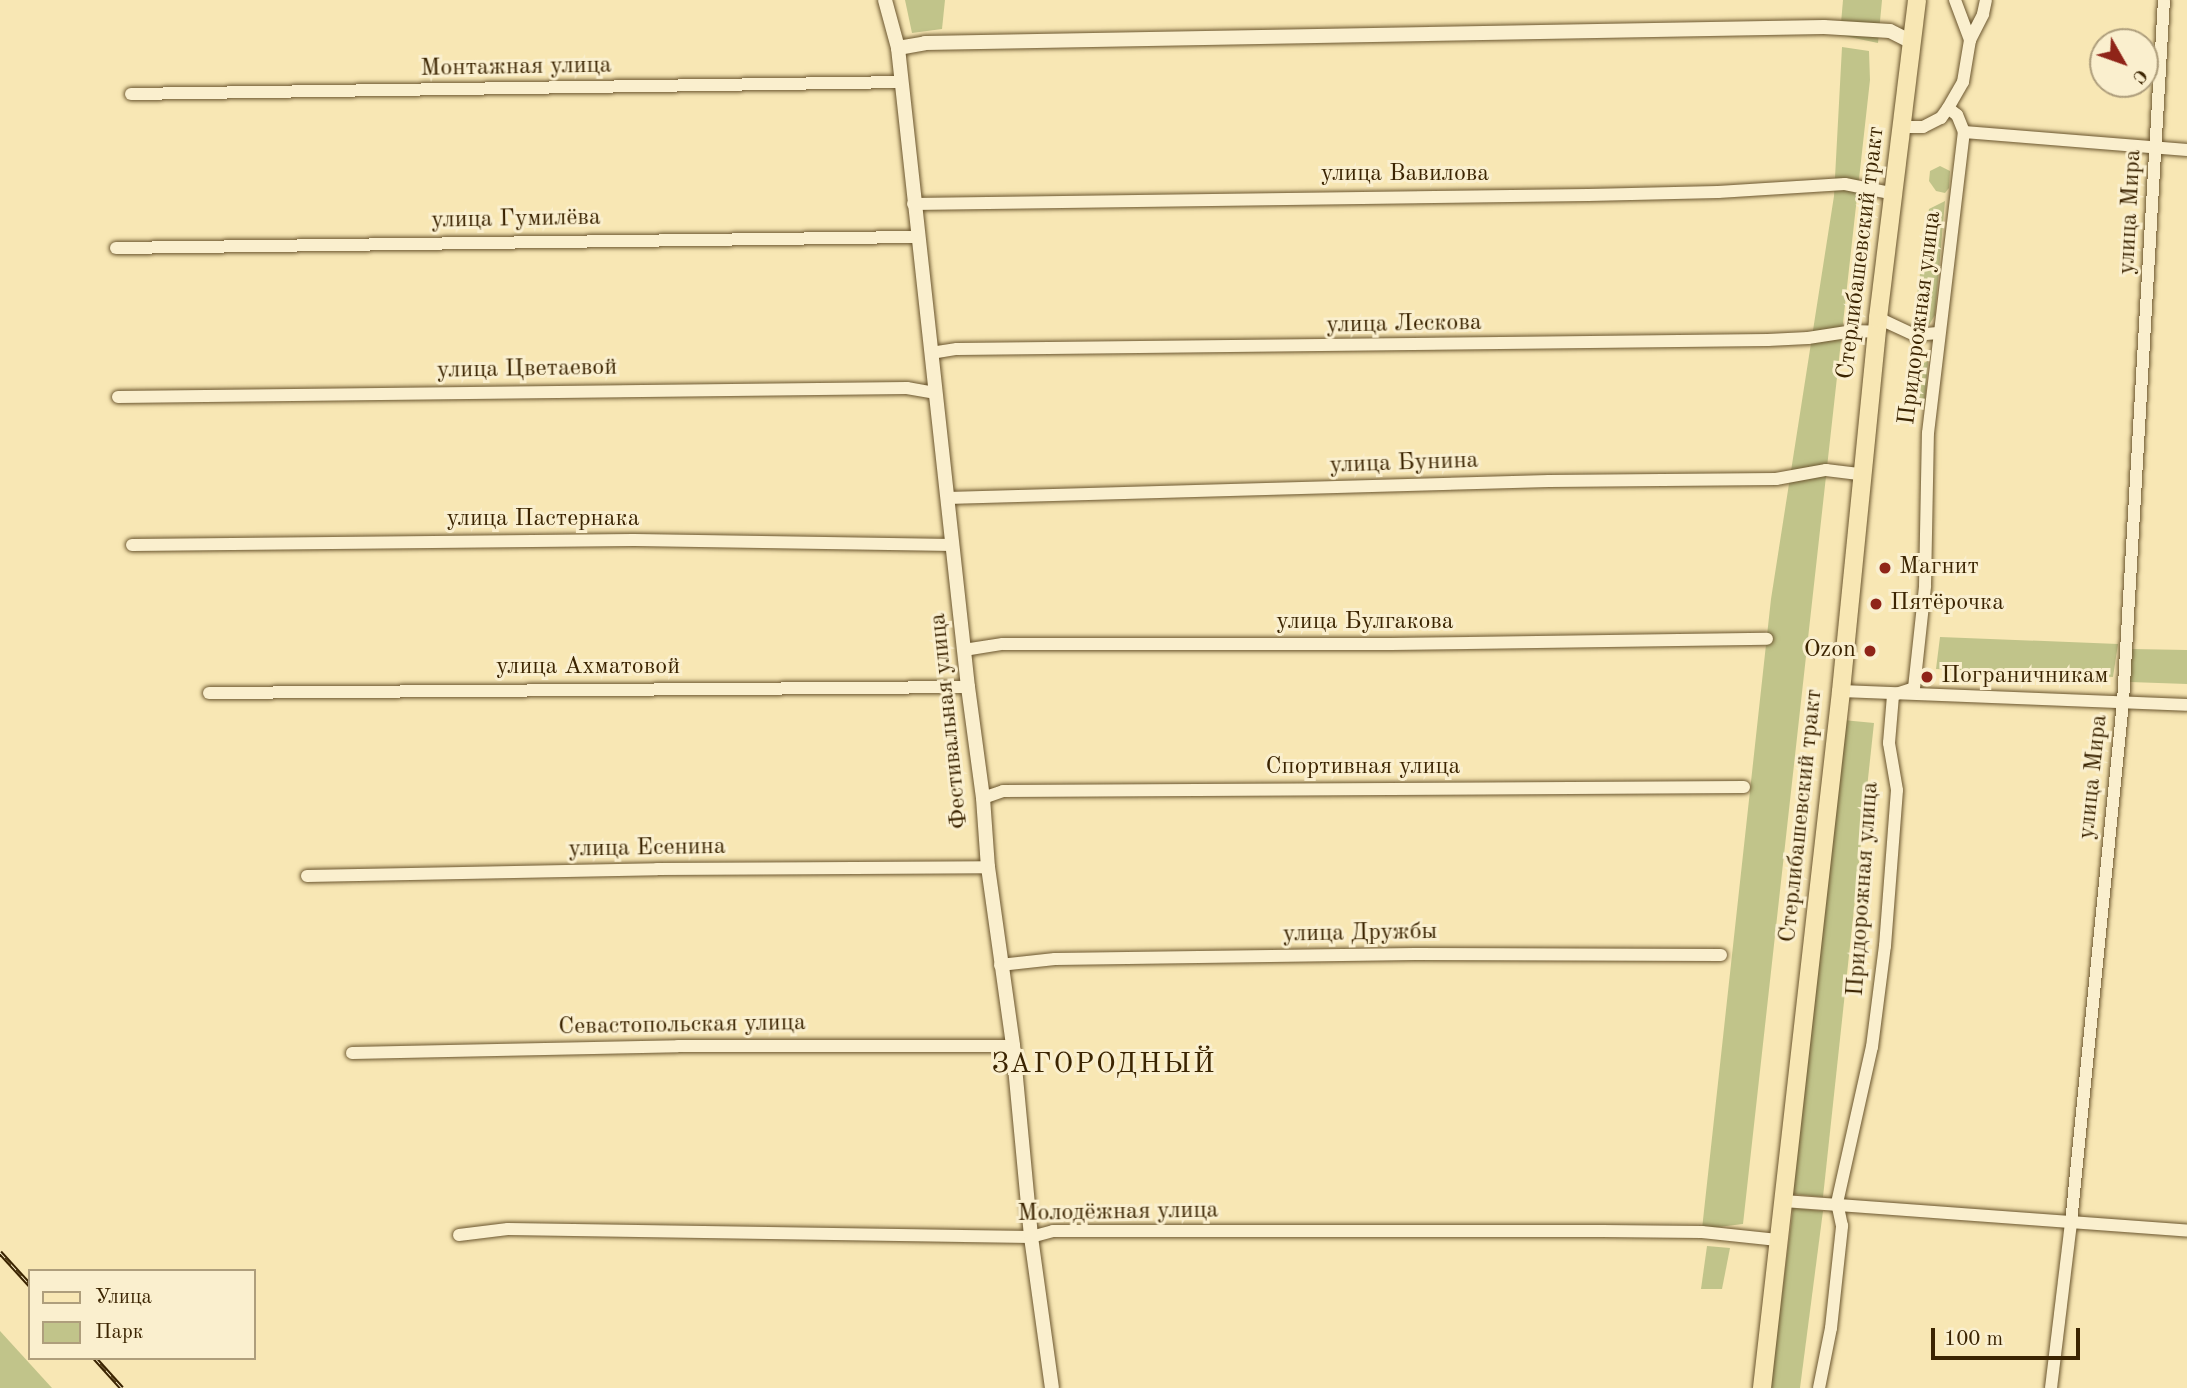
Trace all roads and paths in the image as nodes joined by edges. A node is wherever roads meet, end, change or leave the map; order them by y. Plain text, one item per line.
1 (885, 0) edge
2 (1917, 0) edge
3 (1955, 0) edge
4 (1986, 0) edge
5 (2164, 0) edge
6 (1970, 40) junction
7 (1912, 42) junction
8 (898, 48) junction
9 (901, 82) junction
10 (131, 94) dead end
11 (1948, 108) junction
12 (1903, 127) junction
13 (1964, 132) junction
14 (2155, 149) junction
15 (2187, 150) edge
16 (1895, 194) junction
17 (913, 204) junction
18 (917, 237) junction
19 (116, 248) dead end
20 (1877, 325) junction
21 (1938, 333) junction
22 (931, 353) junction
23 (935, 393) junction
24 (118, 397) dead end
25 (1861, 474) junction
26 (947, 498) junction
27 (132, 545) dead end
28 (954, 545) junction
29 (1767, 639) dead end
30 (964, 650) junction
31 (968, 687) junction
32 (1841, 691) junction
33 (209, 693) dead end
34 (1893, 695) junction
35 (2123, 702) junction
36 (2187, 705) edge
37 (1744, 787) dead end
38 (984, 798) junction
39 (988, 867) junction
40 (307, 876) dead end
41 (1721, 955) dead end
42 (1000, 965) junction
43 (1013, 1046) junction
44 (352, 1053) dead end
45 (1783, 1201) junction
46 (1837, 1203) junction
47 (2071, 1223) junction
48 (2187, 1231) edge
49 (459, 1235) dead end
50 (1031, 1237) junction
51 (1778, 1240) junction
52 (1052, 1388) edge
53 (1762, 1388) edge
54 (1819, 1388) edge
55 (2051, 1388) edge

1 - 8 street, Фестивальная улица
2 - 7 main road, Стерлибашевский тракт
3 - 6 street
4 - 6 street
5 - 14 street, улица Мира
6 - 11 street
7 - 8 street
7 - 12 main road, Стерлибашевский тракт
8 - 9 street, Фестивальная улица
9 - 10 street, Монтажная улица
9 - 17 street, Фестивальная улица
11 - 12 street
11 - 13 street
12 - 16 main road, Стерлибашевский тракт
13 - 14 street
13 - 21 street, Придорожная улица
14 - 15 street
14 - 35 street, улица Мира
16 - 17 street, улица Вавилова
16 - 20 main road, Стерлибашевский тракт
17 - 18 street, Фестивальная улица
18 - 19 street, улица Гумилёва
18 - 22 street, Фестивальная улица
20 - 21 street
20 - 22 street, улица Лескова
20 - 25 main road, Стерлибашевский тракт
21 - 34 street, Придорожная улица
22 - 23 street, Фестивальная улица
23 - 24 street, улица Цветаевой
23 - 26 street, Фестивальная улица
25 - 26 street, улица Бунина
25 - 32 main road, Стерлибашевский тракт
26 - 28 street, Фестивальная улица
27 - 28 street, улица Пастернака
28 - 30 street, Фестивальная улица
29 - 30 street, улица Булгакова
30 - 31 street, Фестивальная улица
31 - 33 street, улица Ахматовой
31 - 38 street, Фестивальная улица
32 - 34 street
32 - 45 main road, Стерлибашевский тракт
34 - 35 street
34 - 46 street, Придорожная улица
35 - 36 street
35 - 47 street, улица Мира
37 - 38 street, Спортивная улица
38 - 39 street, Фестивальная улица
39 - 40 street, улица Есенина
39 - 42 street, Фестивальная улица
41 - 42 street, улица Дружбы
42 - 43 street, Фестивальная улица
43 - 44 street, Севастопольская улица
43 - 50 street, Фестивальная улица
45 - 46 street
45 - 51 main road, Стерлибашевский тракт
46 - 47 street
46 - 54 street, Придорожная улица
47 - 48 street
47 - 55 street, улица Мира
49 - 50 street, Молодёжная улица
50 - 51 street, Молодёжная улица
50 - 52 street, Фестивальная улица
51 - 53 main road, Стерлибашевский тракт

